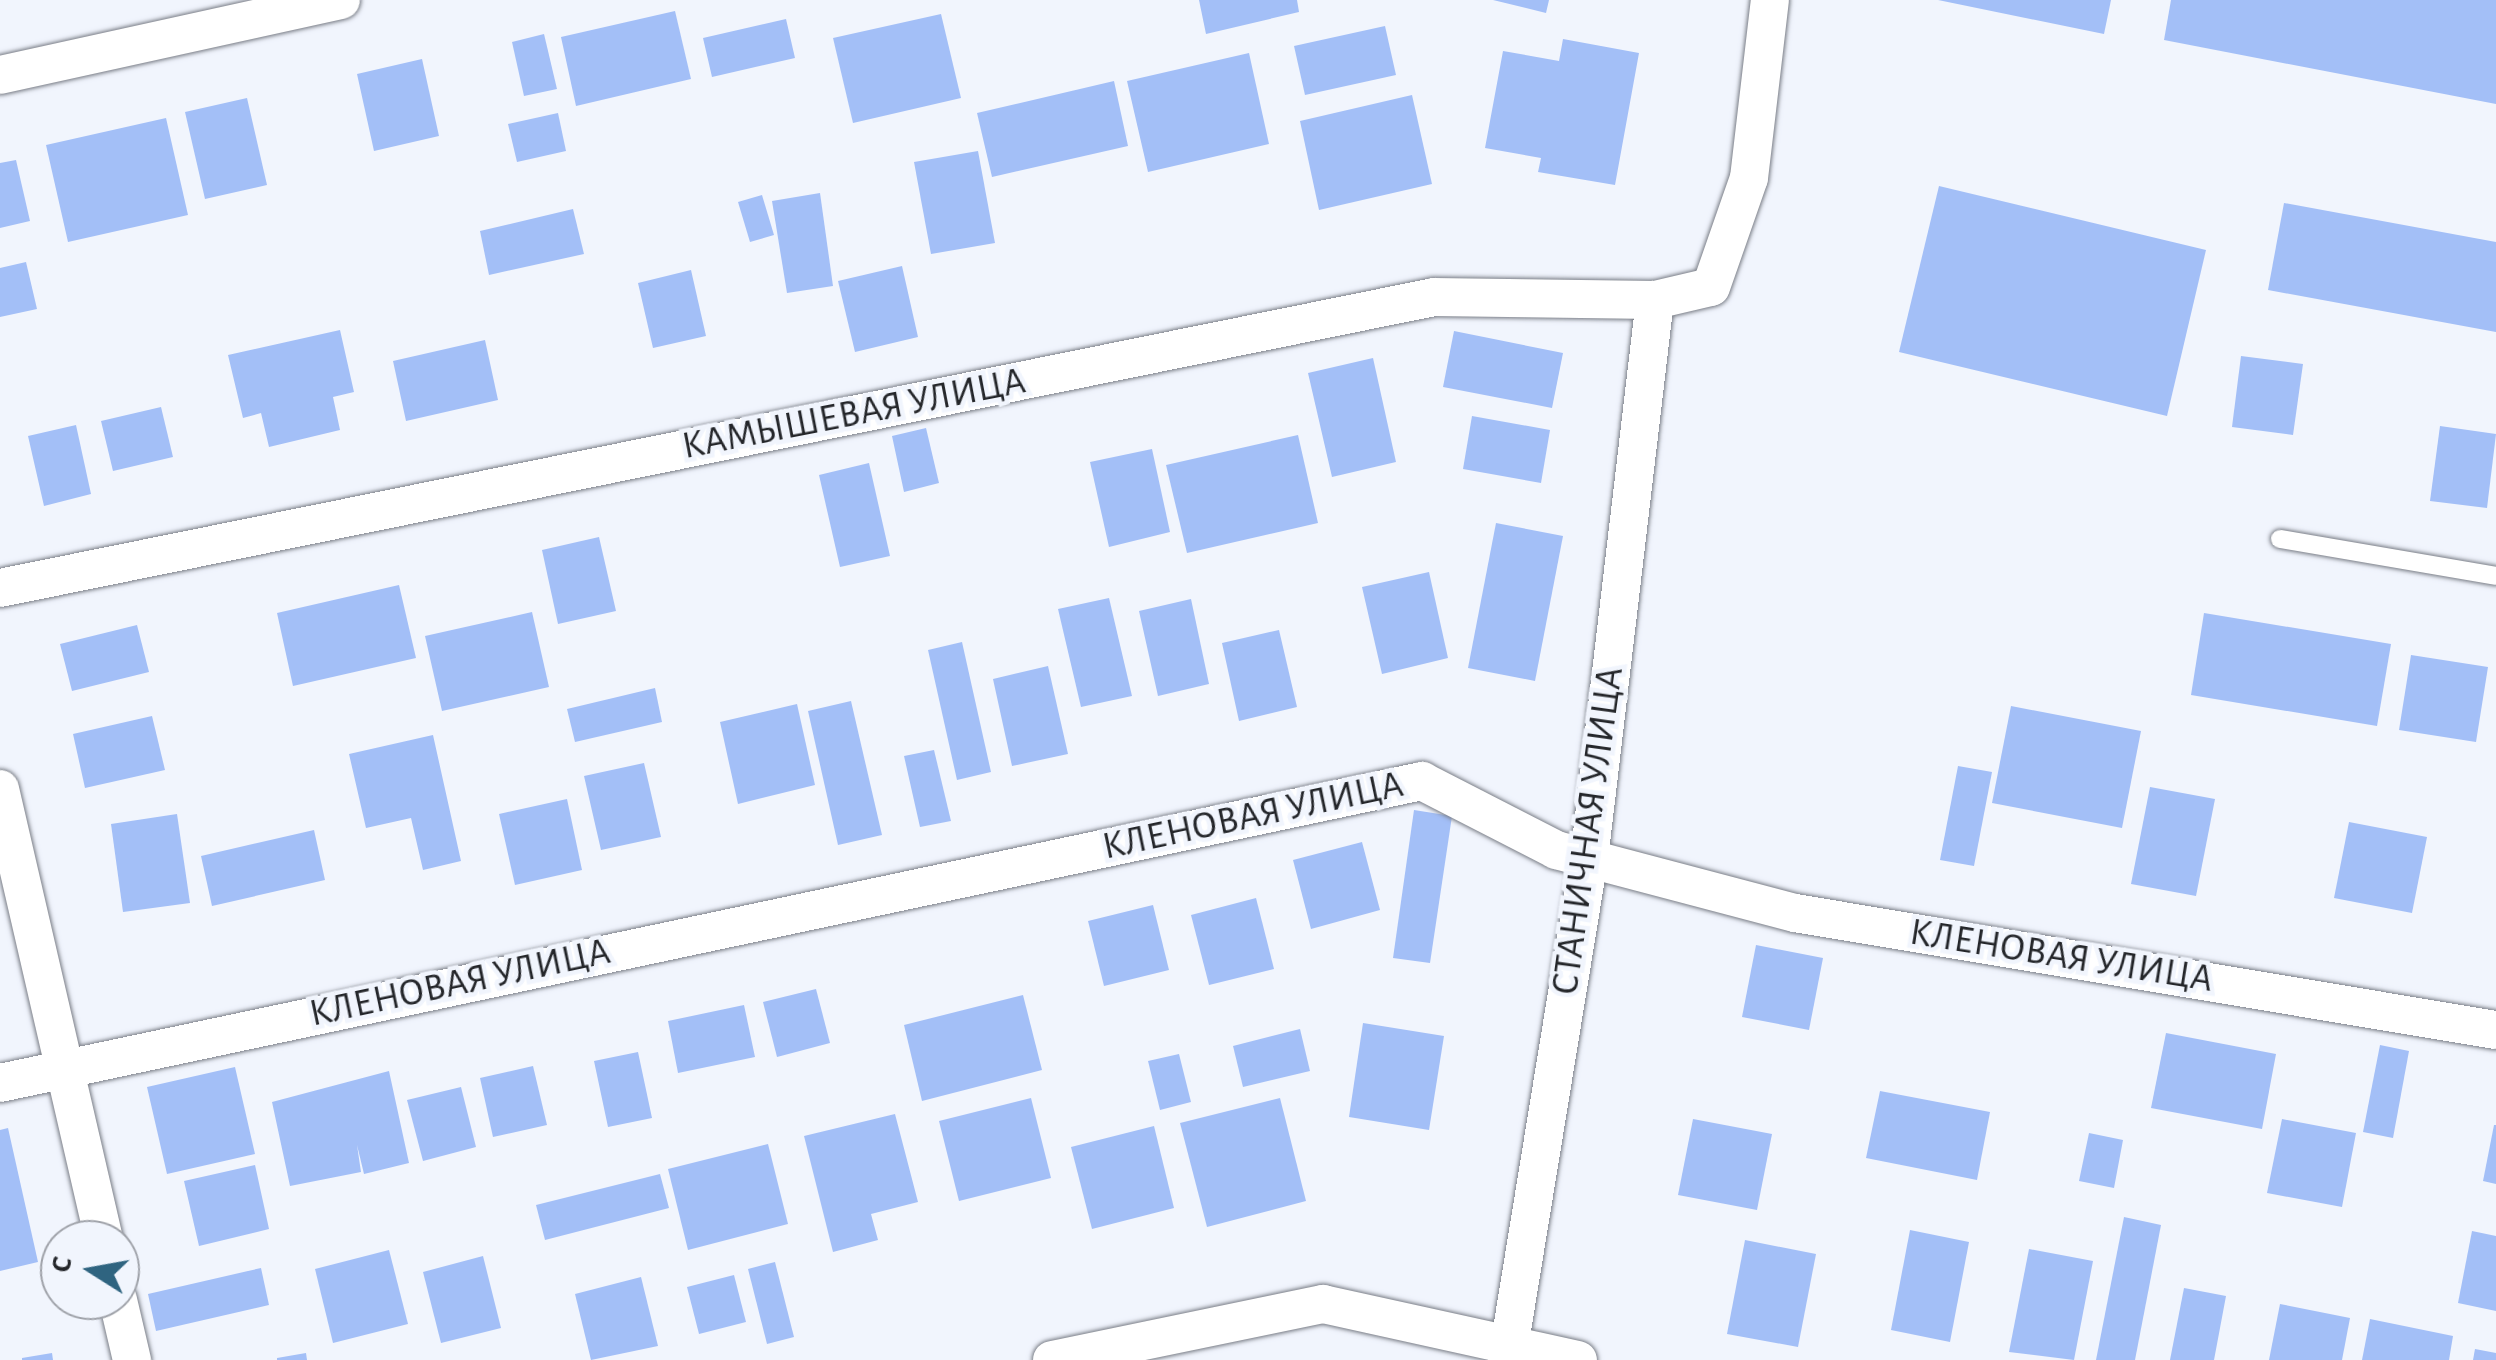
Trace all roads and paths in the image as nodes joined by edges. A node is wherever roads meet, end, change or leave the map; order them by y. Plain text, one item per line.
1 (341, 0) edge
2 (1770, 0) edge
3 (0, 75) edge
4 (1655, 300) junction
5 (2280, 539) dead end
6 (2496, 576) edge
7 (0, 588) edge
8 (0, 788) edge
9 (1589, 859) junction
10 (2496, 1030) edge
11 (63, 1067) junction
12 (0, 1083) edge
13 (99, 1220) edge
14 (123, 1320) edge
15 (1508, 1354) edge
16 (132, 1360) edge
17 (1052, 1360) edge
18 (1578, 1360) edge

1 - 3 street
2 - 4 street, КАМЫШЕВАЯ УЛИЦА
4 - 7 street, КАМЫШЕВАЯ УЛИЦА
4 - 9 street, СТАНИЧНАЯ УЛИЦА
5 - 6 lane
8 - 11 street
9 - 10 street, КЛЕНОВАЯ УЛИЦА
9 - 11 street, КЛЕНОВАЯ УЛИЦА
9 - 15 street, СТАНИЧНАЯ УЛИЦА
11 - 12 street, КЛЕНОВАЯ УЛИЦА
11 - 13 street
14 - 16 street
15 - 17 street
15 - 18 street

